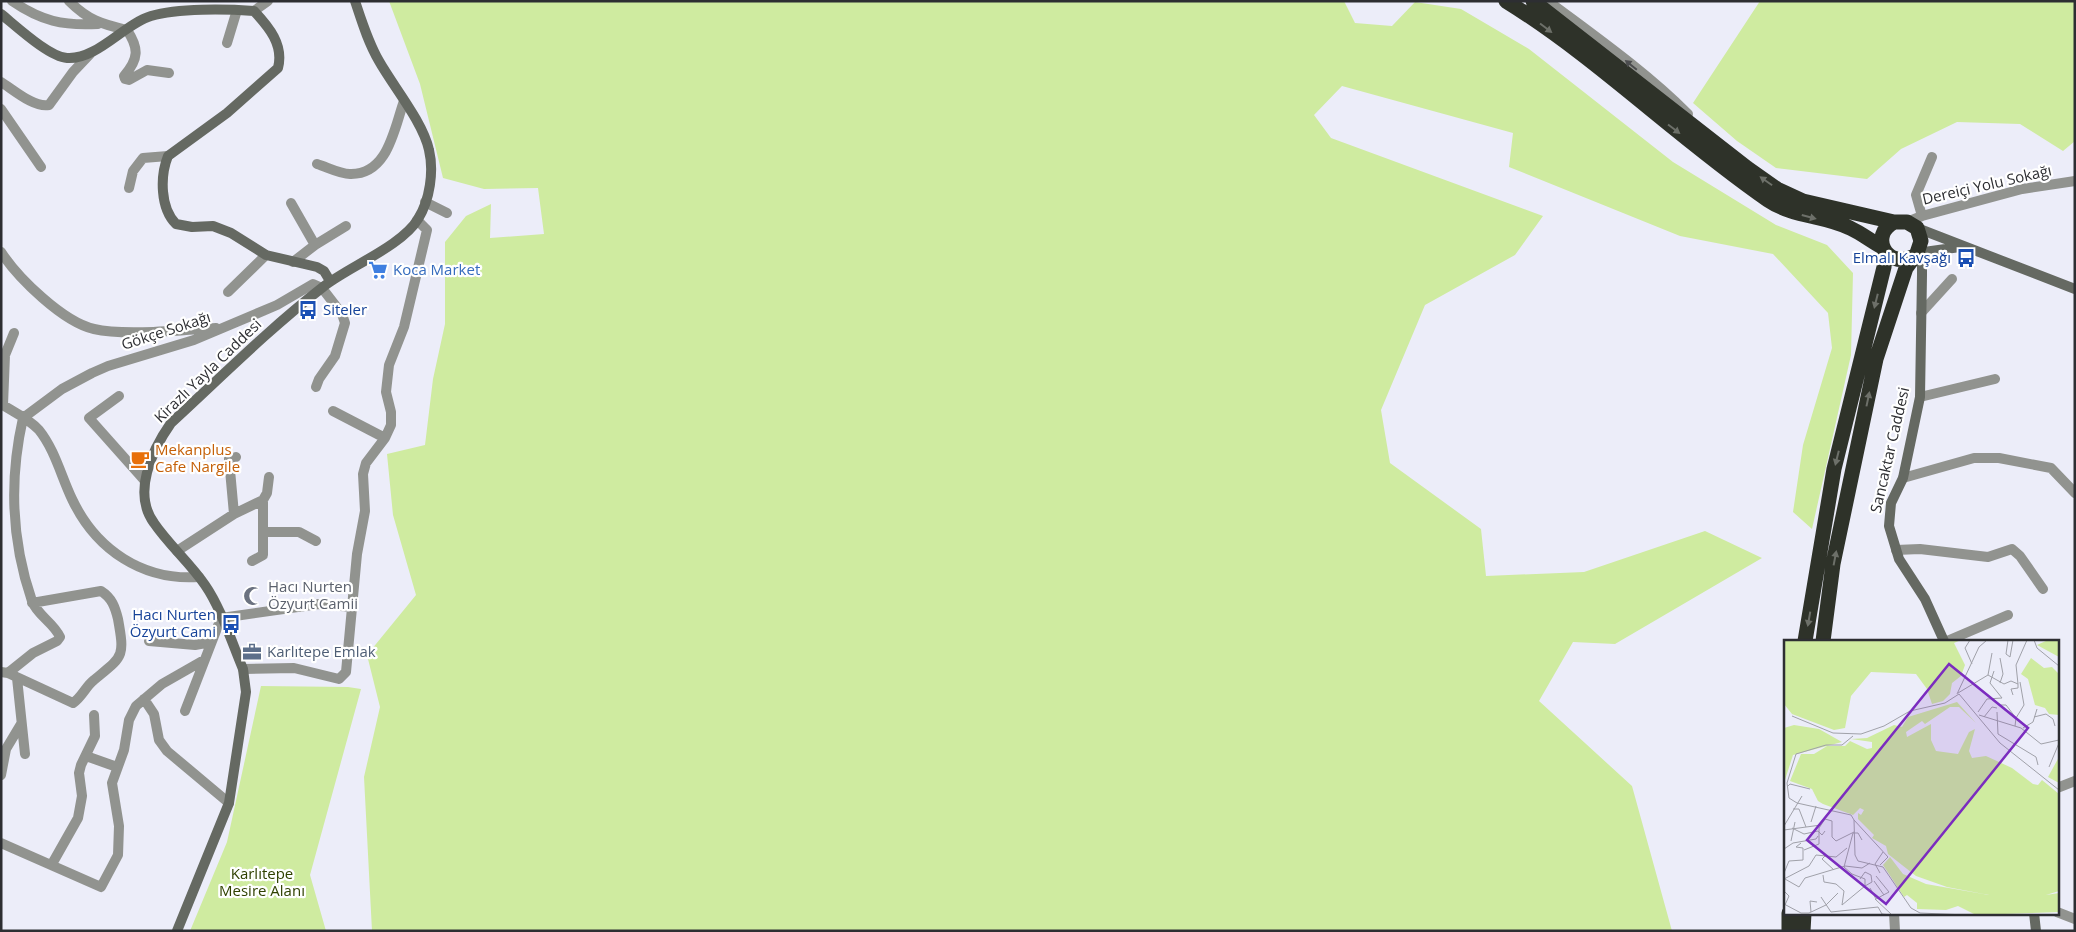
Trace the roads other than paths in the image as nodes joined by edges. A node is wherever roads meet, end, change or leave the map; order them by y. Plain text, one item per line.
1 (12, 1) edge
2 (69, 1) edge
3 (268, 1) edge
4 (355, 1) edge
5 (1506, 1) edge
6 (1533, 1) edge
7 (1548, 1) edge
8 (191, 6) edge
9 (237, 10) junction
10 (254, 12) junction
11 (1, 14) edge
12 (98, 24) junction
13 (127, 30) junction
14 (227, 43) dead end
15 (95, 50) junction
16 (169, 73) dead end
17 (1, 82) edge
18 (404, 101) junction
19 (1, 109) edge
20 (1718, 145) junction
21 (168, 156) junction
22 (1932, 158) dead end
23 (317, 164) dead end
24 (41, 167) dead end
25 (2075, 181) edge
26 (129, 188) dead end
27 (425, 202) junction
28 (291, 203) dead end
29 (447, 213) dead end
30 (417, 220) junction
31 (1910, 222) junction
32 (346, 226) dead end
33 (316, 245) junction
34 (1961, 246) junction
35 (1884, 250) junction
36 (1, 252) edge
37 (266, 255) junction
38 (1915, 255) junction
39 (293, 262) junction
40 (1952, 279) dead end
41 (326, 284) junction
42 (2075, 289) edge
43 (228, 292) dead end
44 (1920, 313) junction
45 (223, 328) junction
46 (14, 333) dead end
47 (1995, 379) dead end
48 (316, 387) dead end
49 (119, 396) dead end
50 (1920, 397) junction
51 (2, 405) edge
52 (333, 411) dead end
53 (23, 418) junction
54 (385, 438) junction
55 (236, 458) dead end
56 (269, 477) dead end
57 (1902, 478) junction
58 (145, 482) junction
59 (2075, 493) edge
60 (263, 500) junction
61 (234, 514) junction
62 (263, 532) junction
63 (316, 541) dead end
64 (1896, 550) junction
65 (177, 551) junction
66 (252, 561) dead end
67 (200, 577) junction
68 (2043, 589) dead end
69 (32, 603) junction
70 (352, 607) junction
71 (2008, 615) dead end
72 (222, 618) junction
73 (1805, 640) edge
74 (1823, 640) edge
75 (1946, 640) edge
76 (1948, 640) edge
77 (149, 641) dead end
78 (211, 642) junction
79 (204, 660) junction
80 (244, 669) junction
81 (9, 674) edge
82 (144, 699) junction
83 (185, 711) dead end
84 (94, 715) dead end
85 (21, 724) junction
86 (25, 754) dead end
87 (86, 756) junction
88 (118, 767) junction
89 (1, 775) edge
90 (2075, 781) edge
91 (2058, 788) edge
92 (229, 803) junction
93 (1, 842) edge
94 (52, 864) junction
95 (2058, 912) edge
96 (1789, 914) edge
97 (1804, 914) edge
98 (1894, 914) edge
99 (2034, 914) edge
100 (2075, 919) edge
101 (177, 931) edge
102 (1788, 931) edge
103 (1803, 931) edge
104 (1894, 931) edge
105 (2036, 931) edge

1 - 12 street
2 - 12 street
3 - 10 street
4 - 18 street, Kirazlı Yayla Caddesi
5 -> 35 highway
6 - 20 highway
20 -> 7 street
8 - 9 street
8 - 13 street
9 - 10 street
9 - 14 street
10 - 21 street
11 - 15 street
12 - 13 street
13 - 15 street
13 - 16 street
15 - 17 street
18 - 23 street
18 - 27 street, Kirazlı Yayla Caddesi
19 - 24 street
31 -> 20 highway
21 - 26 street
21 - 37 street
22 - 31 street
25 - 31 street, Dereiçi Yolu Sokağı
27 - 29 street
27 - 30 street, Kirazlı Yayla Caddesi
28 - 33 street
30 - 41 street, Kirazlı Yayla Caddesi
30 - 54 street
31 - 34 street
31 - 35 highway
31 - 38 highway
32 - 33 street
33 - 39 street
34 - 38 street
34 - 42 street
35 - 38 highway
35 -> 73 highway
36 - 45 street
37 - 39 street
37 - 43 street
38 - 44 street, Sancaktar Caddesi
74 -> 38 highway
39 - 41 street
40 - 44 street
41 - 45 street, Gökçe Sokağı
41 - 48 street
41 - 58 street, Kirazlı Yayla Caddesi
44 - 50 street, Sancaktar Caddesi
45 - 53 street, Gökçe Sokağı
46 - 51 street
47 - 50 street
49 - 58 street
50 - 57 street, Sancaktar Caddesi
51 - 53 street
52 - 54 street
53 - 67 street
53 - 69 street
54 - 70 street
55 - 61 street
56 - 60 street
57 - 59 street
57 - 64 street, Sancaktar Caddesi
58 - 65 street, Kirazlı Yayla Caddesi
60 - 61 street
60 - 62 street
61 - 65 street
62 - 63 street
62 - 66 street
64 - 68 street
64 - 75 street, Sancaktar Caddesi
65 - 67 street, Kirazlı Yayla Caddesi
67 - 72 street, Kirazlı Yayla Caddesi
69 - 81 street
69 - 81 street
70 - 72 street
70 - 80 street
71 - 76 street
72 - 78 street
72 - 80 street, Kirazlı Yayla Caddesi
77 - 78 street
78 - 79 street
79 - 82 street
79 - 83 street
80 - 92 street, Kirazlı Yayla Caddesi
81 - 85 street
82 - 88 street
82 - 92 street
84 - 87 street
85 - 86 street
85 - 89 street
87 - 88 street
87 - 94 street
88 - 94 street
90 - 91 street
92 - 101 street, Kirazlı Yayla Caddesi
93 - 94 street
95 - 100 street
96 - 102 highway
97 - 103 highway
98 - 104 street
99 - 105 street

